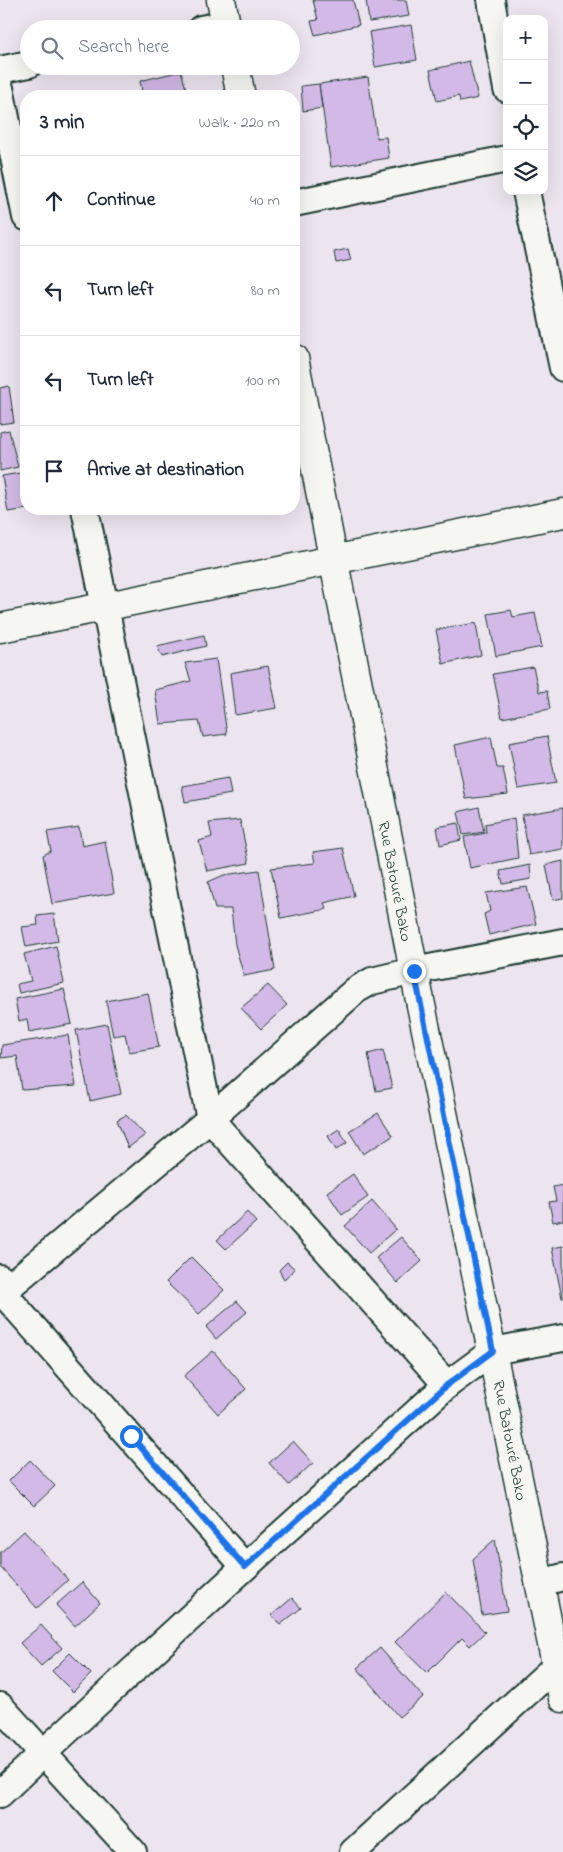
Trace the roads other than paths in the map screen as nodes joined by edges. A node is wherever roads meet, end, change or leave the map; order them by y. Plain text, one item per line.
1 (491, 0) edge
2 (20, 66) edge
3 (503, 66) edge
4 (0, 70) edge
5 (237, 75) edge
6 (0, 88) edge
7 (240, 90) edge
8 (503, 161) edge
9 (20, 187) edge
10 (527, 195) edge
11 (300, 201) edge
12 (563, 368) edge
13 (300, 388) edge
14 (563, 513) edge
15 (87, 515) edge
16 (334, 561) junction
17 (106, 607) junction
18 (0, 628) edge
19 (563, 942) edge
20 (414, 971) junction
21 (210, 1119) junction
22 (1, 1288) edge
23 (563, 1338) edge
24 (493, 1351) junction
25 (447, 1385) junction
26 (245, 1567) junction
27 (551, 1580) edge
28 (556, 1666) junction
29 (563, 1698) edge
30 (0, 1706) edge
31 (43, 1753) junction
32 (0, 1794) edge
33 (133, 1852) edge
34 (353, 1852) edge

1 - 3 street
2 - 4 street
5 - 7 main road
6 - 9 street
8 - 11 street
10 - 12 street
13 - 16 main road, Rue Batouré Bako
14 - 16 main road
15 - 17 street
16 - 17 main road
16 - 20 main road, Rue Batouré Bako
17 - 18 main road
17 - 21 street
19 - 20 street
20 - 21 street
20 - 24 main road, Rue Batouré Bako
21 - 22 street
21 - 25 street
22 - 26 street
23 - 24 street
24 - 25 street
24 - 27 main road, Rue Batouré Bako
25 - 26 street
26 - 31 street
27 - 28 main road, Rue Batouré Bako
28 - 29 main road, Rue Batouré Bako
28 - 34 street
30 - 31 street
31 - 32 street
31 - 33 street

